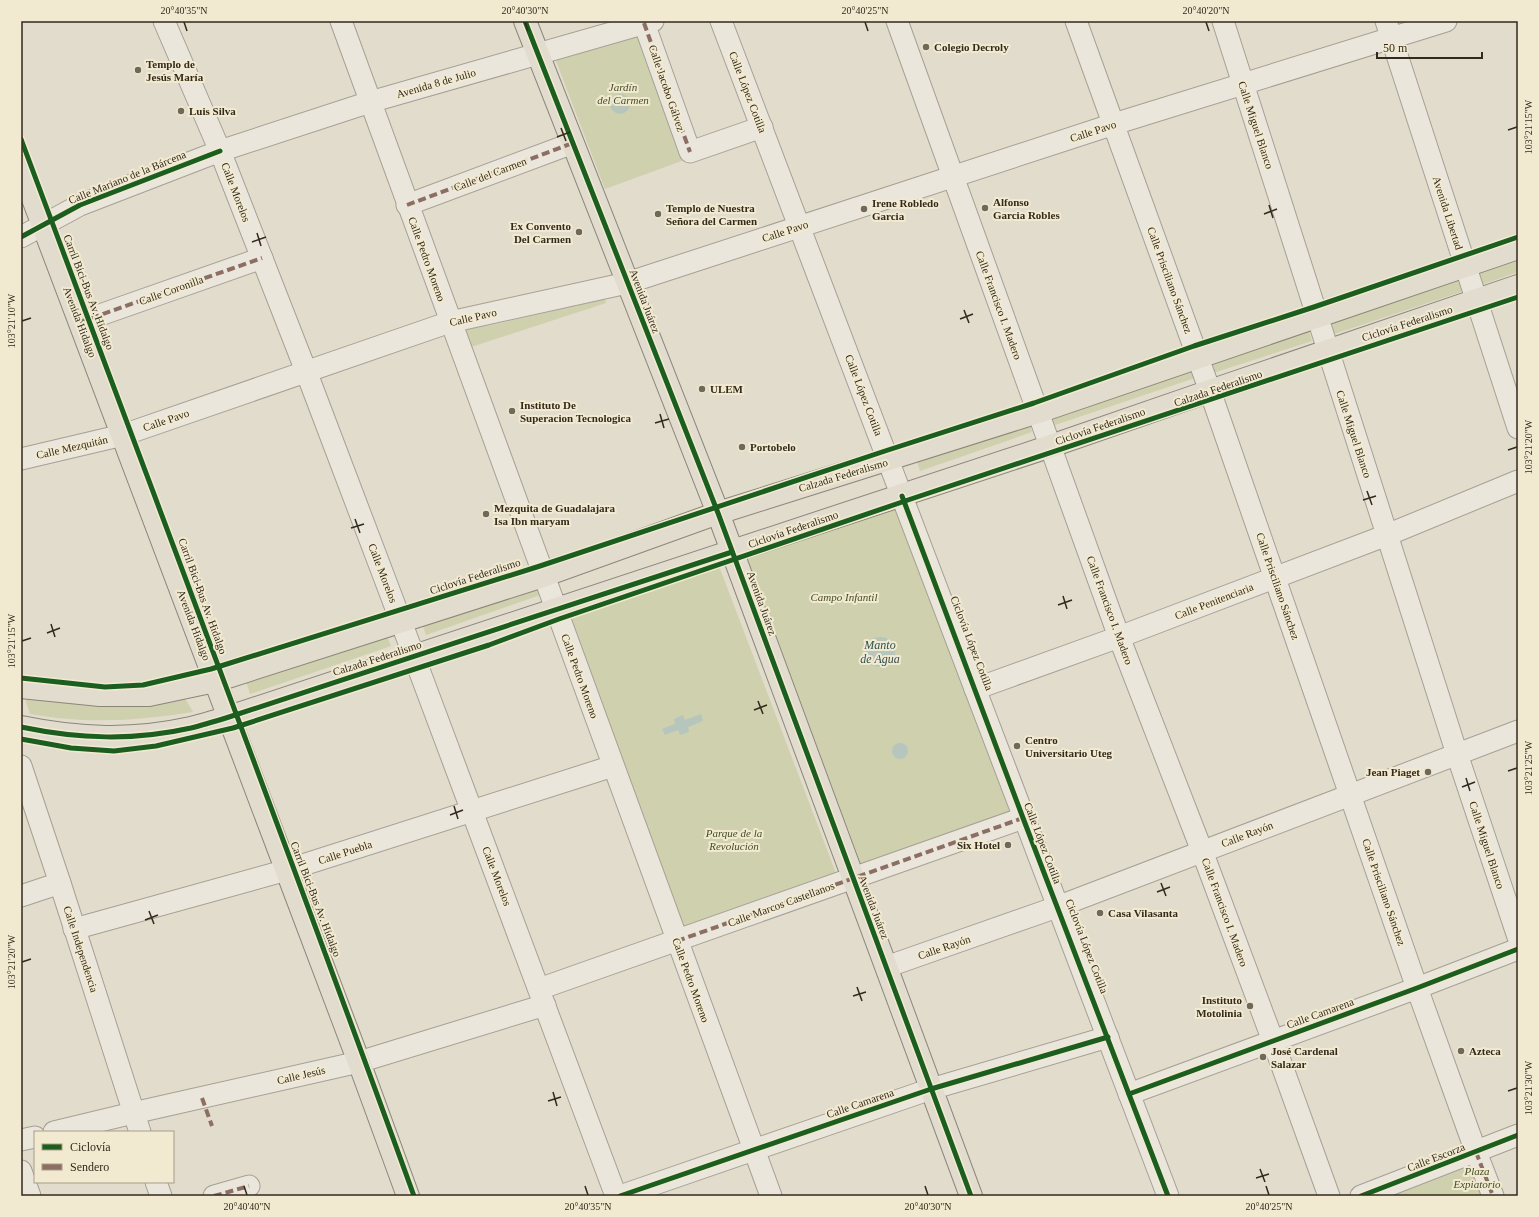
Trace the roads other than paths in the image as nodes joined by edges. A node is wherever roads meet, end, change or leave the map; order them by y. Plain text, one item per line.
1 (164, 21) edge
2 (341, 21) edge
3 (525, 21) edge
4 (721, 21) edge
5 (897, 21) edge
6 (1076, 21) edge
7 (1223, 21) edge
8 (1446, 21) edge
9 (649, 22) edge
10 (1418, 25) edge
11 (1389, 30) edge
12 (537, 53) junction
13 (1243, 83) junction
14 (370, 102) junction
15 (1114, 124) junction
16 (762, 127) junction
17 (573, 143) junction
18 (220, 151) junction
19 (21, 167) edge
20 (953, 177) junction
21 (407, 205) junction
22 (43, 225) junction
23 (800, 227) junction
24 (21, 237) edge
25 (1518, 248) edge
26 (262, 258) junction
27 (1466, 266) junction
28 (627, 283) junction
29 (1518, 286) edge
30 (1476, 300) junction
31 (1317, 318) junction
32 (80, 322) junction
33 (450, 322) junction
34 (1328, 351) junction
35 (1198, 357) junction
36 (306, 371) junction
37 (1210, 390) junction
38 (1038, 412) junction
39 (1518, 428) edge
40 (123, 435) junction
41 (1051, 446) junction
42 (21, 459) edge
43 (888, 460) junction
44 (1518, 481) edge
45 (902, 496) junction
46 (718, 513) junction
47 (1387, 535) junction
48 (732, 552) junction
49 (543, 576) junction
50 (1275, 578) junction
51 (556, 610) junction
52 (401, 620) junction
53 (1119, 637) junction
54 (414, 657) junction
55 (215, 681) junction
56 (21, 687) edge
57 (975, 689) junction
58 (229, 717) junction
59 (21, 727) edge
60 (1518, 731) edge
61 (1457, 754) junction
62 (21, 766) edge
63 (612, 766) junction
64 (1350, 795) junction
65 (472, 811) junction
66 (1023, 818) junction
67 (1202, 851) junction
68 (287, 870) junction
69 (853, 879) junction
70 (60, 883) junction
71 (21, 896) edge
72 (1057, 907) junction
73 (74, 929) junction
74 (1518, 937) edge
75 (677, 941) junction
76 (1518, 949) edge
77 (886, 967) junction
78 (1417, 988) junction
79 (542, 997) junction
80 (1108, 1037) junction
81 (1273, 1041) junction
82 (359, 1062) junction
83 (931, 1089) junction
84 (1129, 1094) junction
85 (136, 1122) edge
86 (62, 1131) edge
87 (1518, 1135) edge
88 (34, 1137) edge
89 (21, 1140) edge
90 (754, 1150) junction
91 (1476, 1152) junction
92 (21, 1172) edge
93 (156, 1183) edge
94 (249, 1186) dead end
95 (30, 1196) edge
96 (161, 1196) edge
97 (214, 1196) edge
98 (408, 1196) edge
99 (616, 1196) edge
100 (620, 1196) edge
101 (770, 1196) edge
102 (971, 1196) edge
103 (1168, 1196) edge
104 (1329, 1196) edge
105 (1361, 1196) edge
106 (1494, 1196) edge

1 - 18 street, Calle Morelos
2 - 14 street, Calle Pedro Moreno
3 - 12 main road, Avenida Juárez
4 - 16 street, Calle López Cotilla
5 - 20 street, Calle Francisco I. Madero
6 - 15 street, Calle Prisciliano Sánchez
7 - 13 street, Calle Miguel Blanco
8 - 10 street, Calle Pavo
9 - 12 street, Avenida 8 de Julio
9 - 16 street, Calle Jacobo Gálvez
10 - 11 street, Calle Pavo
11 - 13 street, Calle Pavo
11 - 27 street, Avenida Libertad
12 - 14 street, Avenida 8 de Julio
12 - 17 main road, Avenida Juárez
13 - 15 street, Calle Pavo
13 - 31 street, Calle Miguel Blanco
14 - 18 street, Avenida 8 de Julio
14 - 21 street, Calle Pedro Moreno
15 - 20 street, Calle Pavo
15 - 35 street, Calle Prisciliano Sánchez
16 - 23 street, Calle López Cotilla
17 - 21 street, Calle del Carmen
17 - 28 main road, Avenida Juárez
18 - 22 street, Calle Mariano de la Bárcena
18 - 26 street, Calle Morelos
19 - 22 main road, Avenida Hidalgo
20 - 23 street, Calle Pavo
20 - 38 street, Calle Francisco I. Madero
21 - 33 street, Calle Pedro Moreno
22 - 24 street, Calle Mariano de la Bárcena
22 - 32 main road, Avenida Hidalgo
23 - 28 street, Calle Pavo
23 - 43 street, Calle López Cotilla
25 - 27 main road, Calzada Federalismo
26 - 32 street, Calle Coronilla
26 - 36 street, Calle Morelos
27 - 30 street, Avenida Libertad
27 - 31 main road, Calzada Federalismo
28 - 33 street, Calle Pavo
28 - 46 main road, Avenida Juárez
29 - 30 main road, Calzada Federalismo
30 - 34 main road, Calzada Federalismo
30 - 39 street, Avenida Libertad
31 - 34 street, Calle Miguel Blanco
31 - 35 main road, Calzada Federalismo
32 - 40 main road, Avenida Hidalgo
33 - 36 street, Calle Pavo
33 - 49 street, Calle Pedro Moreno
34 - 37 main road, Calzada Federalismo
34 - 47 street, Calle Miguel Blanco
35 - 37 street, Calle Prisciliano Sánchez
35 - 38 main road, Calzada Federalismo
36 - 40 street, Calle Pavo
36 - 52 street, Calle Morelos
37 - 41 main road, Calzada Federalismo
37 - 50 street, Calle Prisciliano Sánchez
38 - 41 street, Calle Francisco I. Madero
38 - 43 main road, Calzada Federalismo
40 - 42 street, Calle Mezquitán
40 - 55 main road, Avenida Hidalgo
41 - 45 main road, Calzada Federalismo
41 - 53 street, Calle Francisco I. Madero
43 - 45 street, Calle López Cotilla
43 - 46 main road, Calzada Federalismo
44 - 47 street, Calle Penitenciaria
45 - 48 main road, Calzada Federalismo
45 - 57 street, Calle López Cotilla
46 - 48 main road, Avenida Juárez
46 - 49 main road, Calzada Federalismo
47 - 50 street, Calle Penitenciaria
47 - 61 street, Calle Miguel Blanco
48 - 51 main road, Calzada Federalismo
48 - 69 main road, Avenida Juárez
49 - 51 street, Calle Pedro Moreno
49 - 52 main road, Calzada Federalismo
50 - 53 street, Calle Penitenciaria
50 - 64 street, Calle Prisciliano Sánchez
51 - 54 main road, Calzada Federalismo
51 - 63 street, Calle Pedro Moreno
52 - 54 street, Calle Morelos
52 - 55 main road, Calzada Federalismo
53 - 57 street, Calle Penitenciaria
53 - 67 street, Calle Francisco I. Madero
54 - 58 main road, Calzada Federalismo
54 - 65 street, Calle Morelos
55 - 56 main road, Calzada Federalismo
55 - 58 main road, Avenida Hidalgo
57 - 66 street, Calle López Cotilla
58 - 59 main road, Calzada Federalismo
58 - 68 main road, Avenida Hidalgo
60 - 61 street, Calle Rayón
61 - 64 street, Calle Rayón
61 - 74 street, Calle Miguel Blanco
62 - 70 street, Calle Independencia
63 - 65 street, Calle Puebla
63 - 75 street, Calle Pedro Moreno
64 - 67 street, Calle Rayón
64 - 78 street, Calle Prisciliano Sánchez
65 - 68 street, Calle Puebla
65 - 79 street, Calle Morelos
66 - 69 street, Calle Marcos Castellanos
66 - 72 street, Calle López Cotilla
67 - 72 street, Calle Rayón
67 - 81 street, Calle Francisco I. Madero
68 - 73 street, Calle Puebla
68 - 82 main road, Avenida Hidalgo
69 - 75 street, Calle Marcos Castellanos
69 - 77 main road, Avenida Juárez
70 - 71 street
70 - 73 street, Calle Independencia
72 - 77 street, Calle Rayón
72 - 80 street, Calle López Cotilla
73 - 85 street, Calle Independencia
75 - 79 street, Calle Marcos Castellanos
75 - 90 street, Calle Pedro Moreno
76 - 78 street, Calle Camarena
77 - 83 main road, Avenida Juárez
78 - 81 street, Calle Camarena
78 - 91 street, Calle Prisciliano Sánchez
79 - 82 street, Calle Jesús
79 - 99 street, Calle Morelos
80 - 83 street, Calle Camarena
80 - 84 street, Calle López Cotilla
81 - 84 street, Calle Camarena
81 - 104 street, Calle Francisco I. Madero
82 - 85 street, Calle Jesús
82 - 98 main road, Avenida Hidalgo
83 - 90 street, Calle Camarena
83 - 102 main road, Avenida Juárez
84 - 103 street, Calle López Cotilla
85 - 86 street, Calle Jesús
87 - 91 street, Calle Escorza
88 - 89 street
90 - 100 street, Calle Camarena
90 - 101 street, Calle Pedro Moreno
91 - 105 street, Calle Escorza
91 - 106 street, Calle Prisciliano Sánchez
92 - 95 street
93 - 96 street
94 - 97 street

